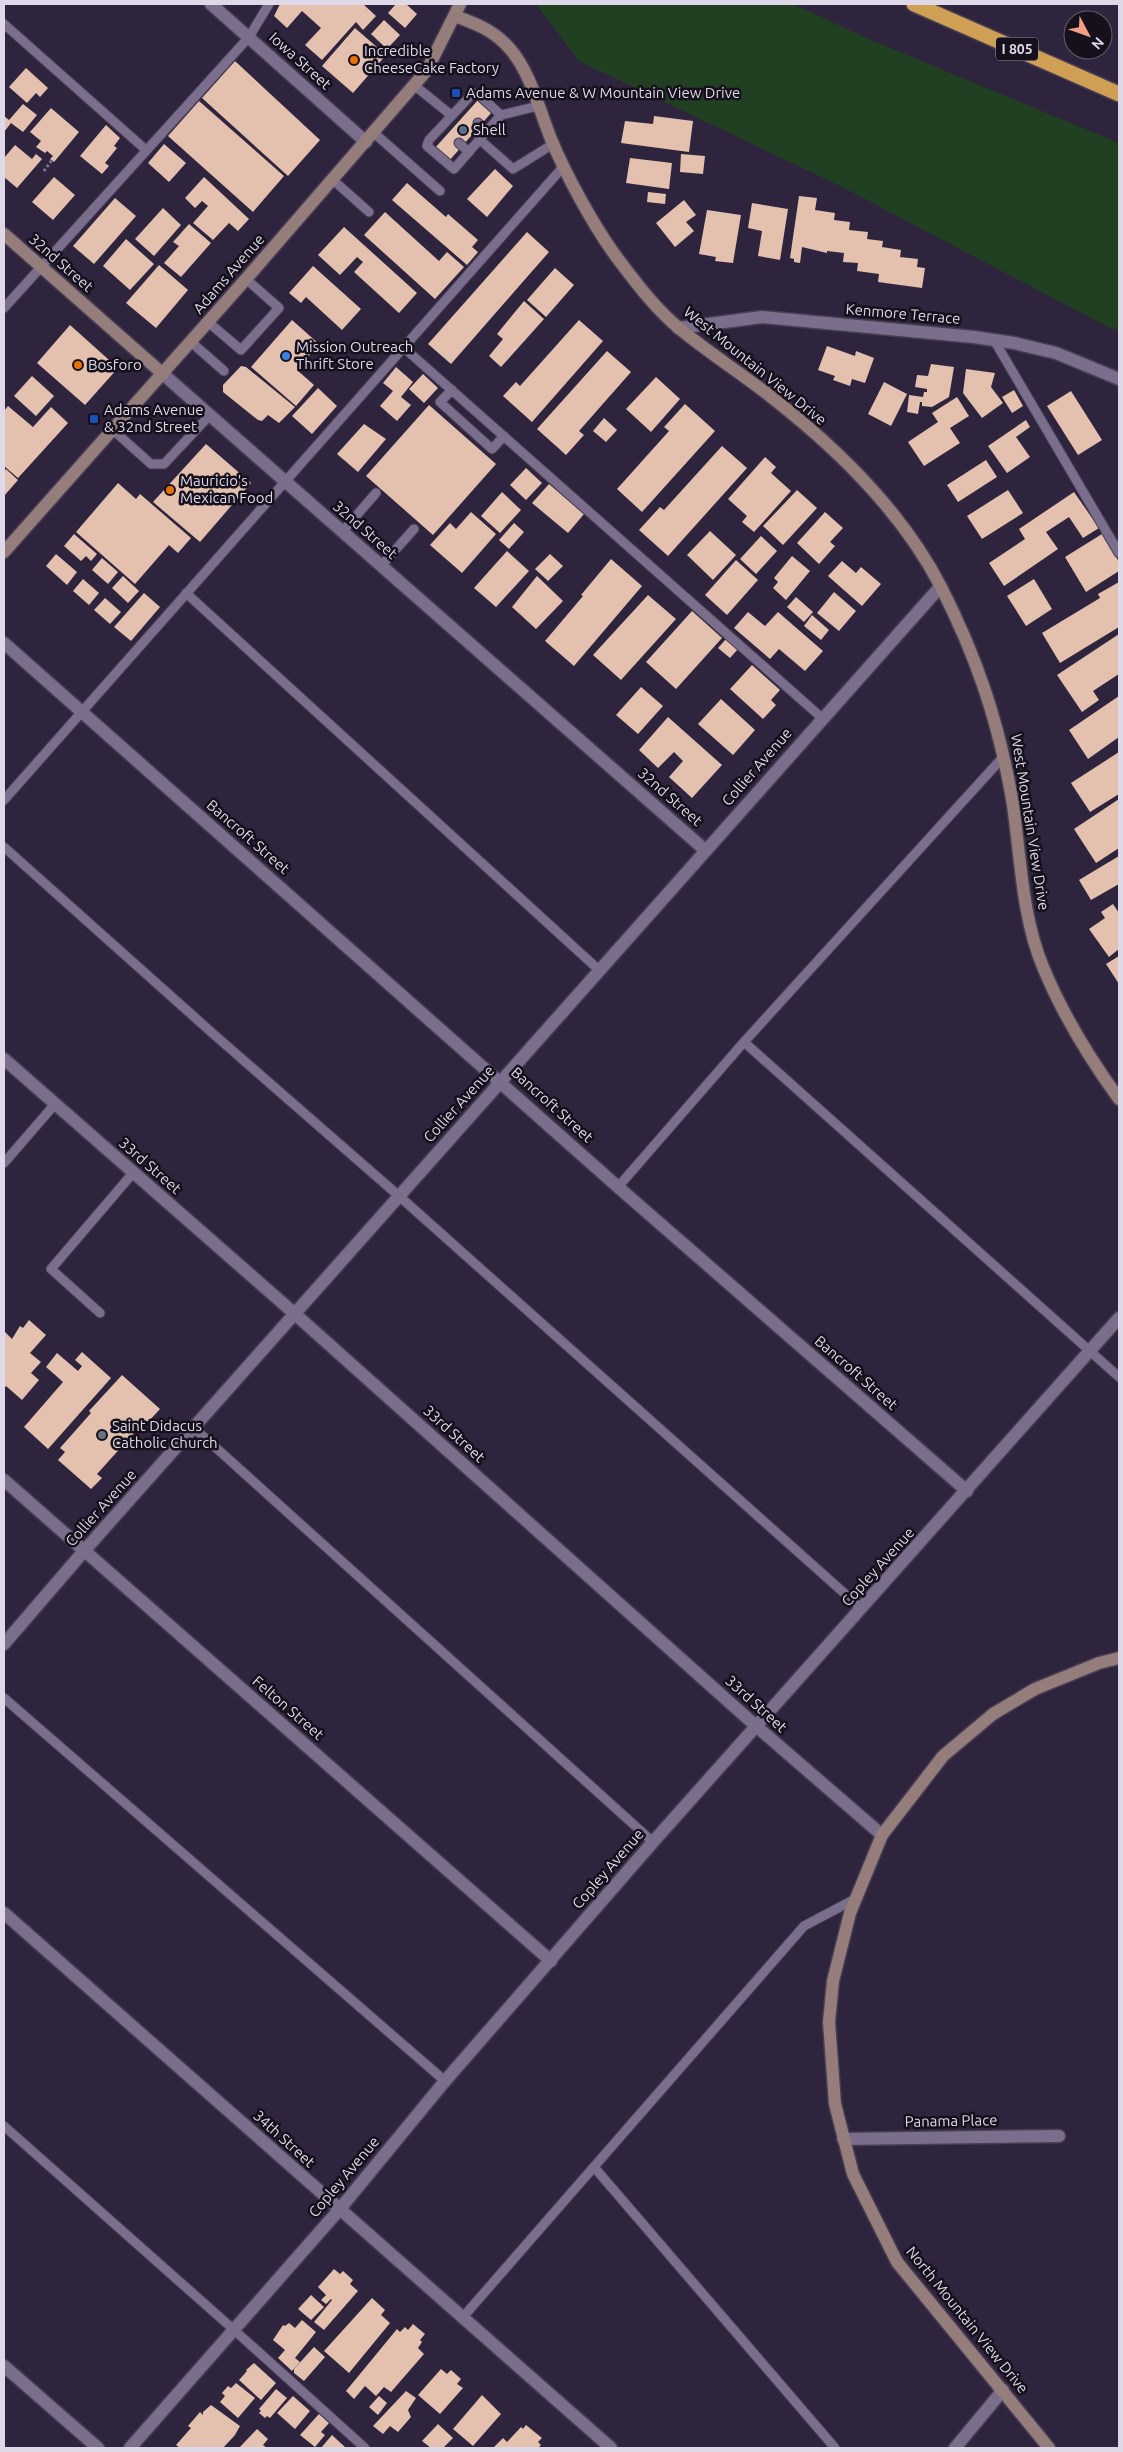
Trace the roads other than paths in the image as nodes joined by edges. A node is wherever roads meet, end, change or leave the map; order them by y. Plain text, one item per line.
1 (211, 4) edge
2 (269, 4) edge
3 (914, 4) edge
4 (458, 10) edge
5 (4, 24) edge
6 (249, 37) junction
7 (414, 85) junction
8 (1119, 94) edge
9 (538, 106) junction
10 (501, 115) junction
11 (452, 116) junction
12 (478, 123) dead end
13 (487, 131) junction
14 (370, 138) junction
15 (480, 139) junction
16 (459, 143) dead end
17 (554, 144) junction
18 (146, 150) junction
19 (469, 152) junction
20 (563, 166) junction
21 (333, 180) junction
22 (440, 191) dead end
23 (369, 212) dead end
24 (4, 234) edge
25 (40, 266) junction
26 (246, 279) junction
27 (4, 308) edge
28 (208, 322) junction
29 (678, 328) junction
30 (994, 340) junction
31 (191, 342) junction
32 (403, 347) junction
33 (224, 371) dead end
34 (163, 374) junction
35 (1119, 379) edge
36 (452, 390) junction
37 (210, 415) junction
38 (113, 430) junction
39 (504, 436) junction
40 (285, 482) junction
41 (376, 493) dead end
42 (414, 528) dead end
43 (342, 532) junction
44 (4, 552) edge
45 (1119, 553) edge
46 (381, 566) junction
47 (940, 587) junction
48 (186, 593) junction
49 (4, 643) edge
50 (81, 712) junction
51 (822, 718) junction
52 (1004, 756) junction
53 (4, 800) edge
54 (4, 847) edge
55 (705, 850) junction
56 (599, 970) junction
57 (744, 1042) junction
58 (4, 1059) edge
59 (501, 1081) junction
60 (1119, 1099) edge
61 (55, 1104) junction
62 (4, 1163) edge
63 (133, 1173) junction
64 (618, 1187) junction
65 (399, 1196) junction
66 (100, 1313) dead end
67 (295, 1314) junction
68 (1119, 1318) edge
69 (1091, 1351) junction
70 (1119, 1377) edge
71 (194, 1428) junction
72 (4, 1480) edge
73 (967, 1492) junction
74 (84, 1551) junction
75 (862, 1609) junction
76 (4, 1644) edge
77 (1119, 1658) edge
78 (4, 1698) edge
79 (756, 1726) junction
80 (882, 1835) junction
81 (653, 1842) junction
82 (855, 1899) junction
83 (4, 1913) edge
84 (551, 1961) junction
85 (445, 2081) junction
86 (4, 2126) edge
87 (1060, 2136) dead end
88 (843, 2139) junction
89 (594, 2167) junction
90 (339, 2210) junction
91 (463, 2317) junction
92 (233, 2329) junction
93 (4, 2366) edge
94 (1003, 2390) junction
95 (98, 2448) edge
96 (130, 2448) edge
97 (364, 2448) edge
98 (612, 2448) edge
99 (835, 2448) edge
100 (955, 2448) edge
101 (1049, 2448) edge

1 - 6 street, Iowa Street
2 - 6 lane
3 - 8 highway, I 805
4 - 7 street, Adams Avenue
4 - 9 street, West Mountain View Drive
5 - 18 lane
6 - 14 street, Iowa Street
6 - 18 lane
7 - 11 lane
7 - 14 street, Adams Avenue
9 - 10 lane
9 - 17 street, West Mountain View Drive
10 - 11 lane
10 - 13 lane
11 - 19 lane
12 - 13 lane
13 - 15 lane
14 - 21 street, Adams Avenue
14 - 22 lane
15 - 17 lane
15 - 19 lane
16 - 19 lane
17 - 20 street, West Mountain View Drive
18 - 25 lane
20 - 29 street, West Mountain View Drive
20 - 32 lane
21 - 23 lane
21 - 26 street, Adams Avenue
24 - 25 street, 32nd Street
25 - 27 lane
25 - 34 street, 32nd Street
26 - 28 street, Adams Avenue
26 - 28 lane
28 - 31 street, Adams Avenue
29 - 30 street, Kenmore Terrace
29 - 47 street, West Mountain View Drive
30 - 35 street, Kenmore Terrace
30 - 45 lane
31 - 33 lane
31 - 34 street, Adams Avenue
32 - 36 lane
32 - 40 lane
34 - 37 street, 32nd Street
34 - 38 street, Adams Avenue
36 - 39 lane
36 - 39 lane
37 - 38 lane
37 - 40 street, 32nd Street
38 - 44 street, Adams Avenue
39 - 51 lane
40 - 43 street, 32nd Street
40 - 48 lane
41 - 43 lane
42 - 46 lane
43 - 46 street, 32nd Street
46 - 55 street, 32nd Street
47 - 51 street, Collier Avenue
47 - 52 street, West Mountain View Drive
48 - 50 lane
48 - 56 lane
49 - 50 street, Bancroft Street
50 - 53 lane
50 - 59 street, Bancroft Street
51 - 55 street, Collier Avenue
52 - 57 lane
52 - 60 street, West Mountain View Drive
54 - 65 lane
55 - 56 street, Collier Avenue
56 - 59 street, Collier Avenue
57 - 64 lane
57 - 69 lane
58 - 61 street, 33rd Street
59 - 64 street, Bancroft Street
59 - 65 street, Collier Avenue
61 - 62 lane
61 - 63 street, 33rd Street
63 - 66 lane
63 - 67 street, 33rd Street
64 - 73 street, Bancroft Street
65 - 67 street, Collier Avenue
65 - 75 lane
67 - 71 street, Collier Avenue
67 - 79 street, 33rd Street
68 - 69 street, Copley Avenue
69 - 70 lane
69 - 73 street, Copley Avenue
71 - 74 street, Collier Avenue
71 - 81 lane
72 - 74 street, Felton Street
73 - 75 street, Copley Avenue
74 - 76 street, Collier Avenue
74 - 84 street, Felton Street
75 - 79 street, Copley Avenue
77 - 80 street, North Mountain View Drive
78 - 85 lane
79 - 80 street, 33rd Street
79 - 81 street, Copley Avenue
80 - 82 street, North Mountain View Drive
81 - 84 street, Copley Avenue
82 - 88 street, North Mountain View Drive
82 - 89 lane
83 - 90 street, 34th Street
84 - 85 street, Copley Avenue
85 - 90 street, Copley Avenue
86 - 92 lane
87 - 88 street, Panama Place
88 - 94 street, North Mountain View Drive
89 - 91 lane
89 - 99 lane
90 - 91 street, 34th Street
90 - 92 street, Copley Avenue
91 - 98 street, 34th Street
92 - 96 street, Copley Avenue
92 - 97 lane
93 - 95 street
94 - 100 street
94 - 101 street, North Mountain View Drive

